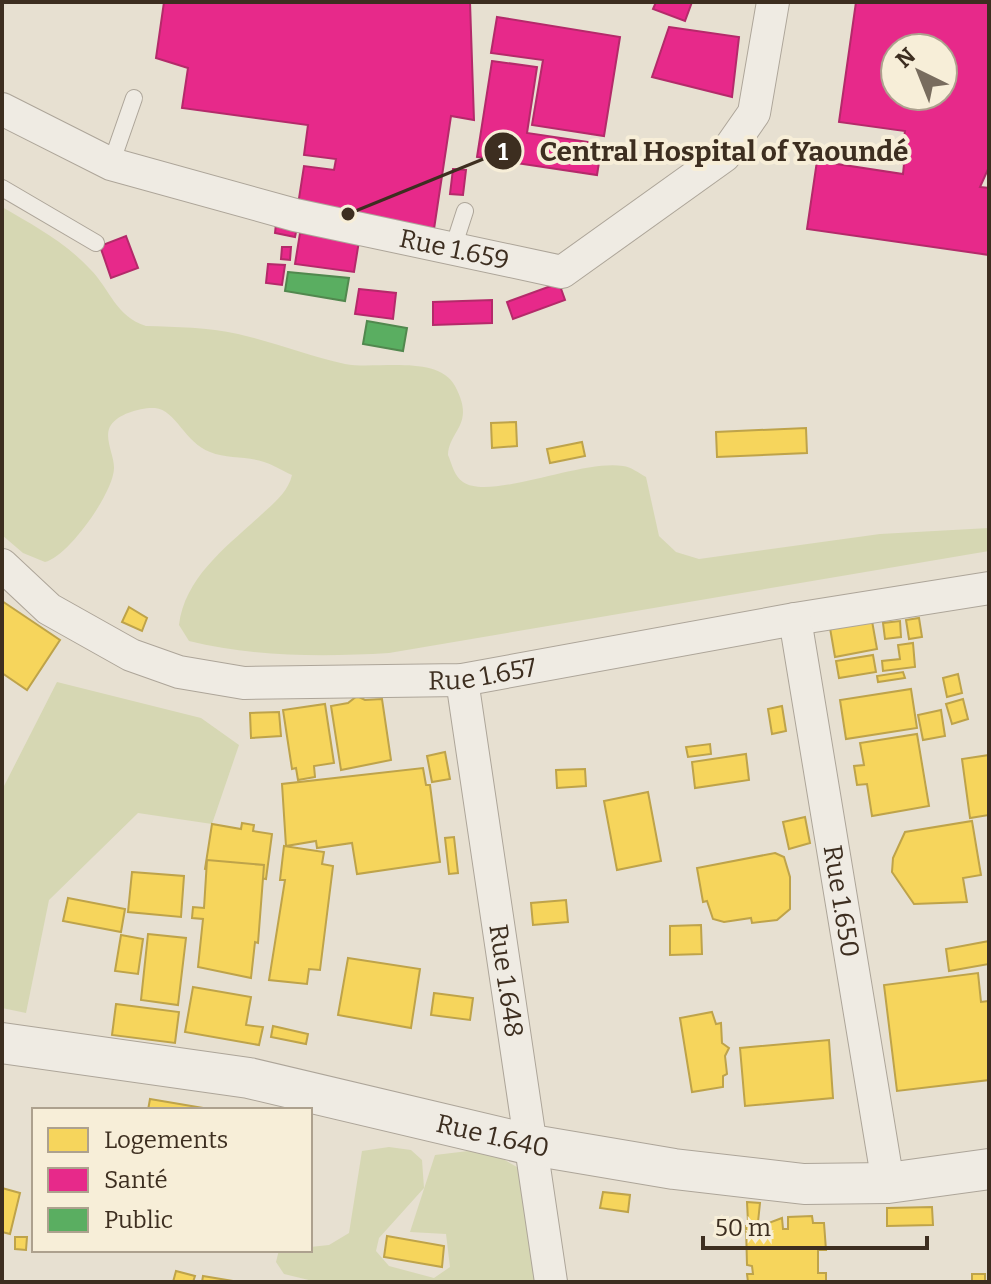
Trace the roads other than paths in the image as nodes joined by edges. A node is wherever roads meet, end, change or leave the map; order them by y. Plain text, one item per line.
1 (773, 2) edge
2 (134, 98) dead end
3 (2, 109) edge
4 (111, 164) junction
5 (2, 188) edge
6 (465, 211) dead end
7 (96, 243) dead end
8 (453, 248) junction
9 (2, 565) edge
10 (989, 588) edge
11 (795, 619) junction
12 (462, 680) junction
13 (2, 1043) edge
14 (532, 1145) junction
15 (989, 1169) edge
16 (888, 1183) junction
17 (551, 1282) edge

1 - 8 street, Rue 1.659
2 - 4 lane
3 - 4 street, Rue 1.659
4 - 8 street, Rue 1.659
5 - 7 lane
6 - 8 lane
9 - 12 street, Rue 1.657
10 - 11 street, Rue 1.657
11 - 12 street, Rue 1.657
11 - 16 street, Rue 1.650
12 - 14 street, Rue 1.648
13 - 14 street, Rue 1.640
14 - 16 street, Rue 1.640
14 - 17 street, Rue 1.648
15 - 16 street, Rue 1.640

